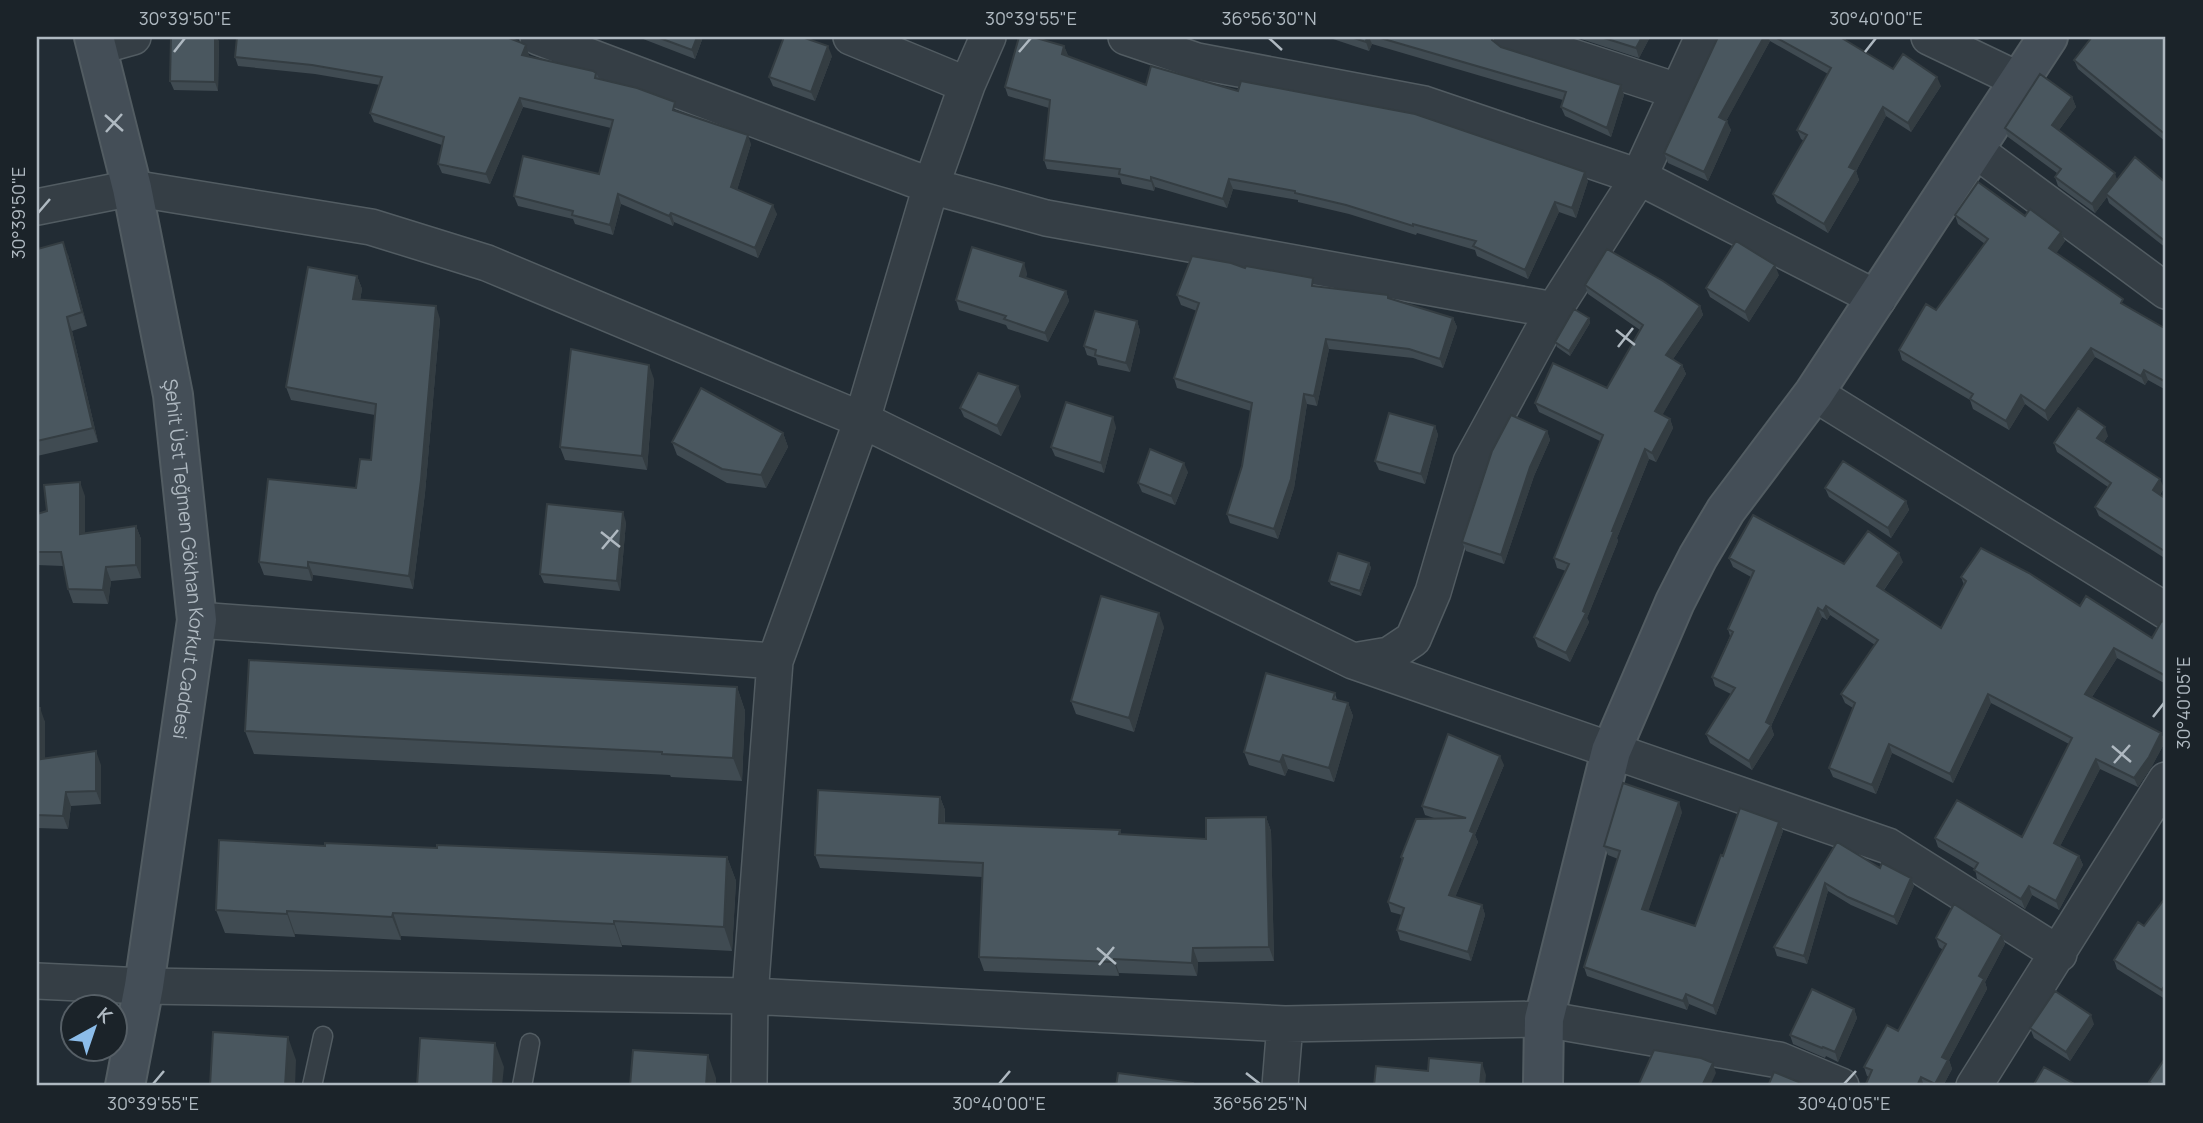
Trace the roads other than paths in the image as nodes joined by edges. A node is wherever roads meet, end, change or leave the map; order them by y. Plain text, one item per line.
1 (133, 37) edge
2 (538, 37) edge
3 (851, 37) edge
4 (988, 37) edge
5 (1126, 37) edge
6 (1511, 37) edge
7 (1703, 37) edge
8 (1929, 37) edge
9 (2048, 37) edge
10 (96, 42) edge
11 (2021, 80) junction
12 (967, 85) junction
13 (1677, 91) junction
14 (1974, 149) junction
15 (1639, 177) junction
16 (931, 186) junction
17 (132, 188) junction
18 (37, 208) edge
19 (2166, 291) edge
20 (1878, 299) junction
21 (1553, 310) junction
22 (1814, 393) junction
23 (862, 420) junction
24 (2166, 611) edge
25 (197, 621) junction
26 (775, 661) junction
27 (1353, 661) junction
28 (1611, 751) junction
29 (2166, 780) edge
30 (2059, 954) junction
31 (37, 981) edge
32 (144, 986) junction
33 (750, 996) junction
34 (1544, 1019) junction
35 (1285, 1024) junction
36 (323, 1036) dead end
37 (530, 1043) dead end
38 (125, 1086) edge
39 (313, 1086) edge
40 (522, 1086) edge
41 (748, 1086) edge
42 (1280, 1086) edge
43 (1543, 1086) edge
44 (1841, 1086) edge
45 (1974, 1086) edge

1 - 10 street
2 - 16 street
3 - 12 street
4 - 12 street
5 - 15 street
6 - 13 street
7 - 13 street
8 - 11 street
9 - 11 street
10 - 17 street, Şehit Üst Teğmen Gökhan Korkut Caddesi
11 - 14 street
12 - 16 street
13 - 15 street
14 - 19 street
14 - 20 street
15 - 20 street
15 - 21 street
16 - 21 street
16 - 23 street
17 - 18 street
17 - 23 street
17 - 25 street, Şehit Üst Teğmen Gökhan Korkut Caddesi
20 - 22 street
21 - 27 street
22 - 24 street
22 - 28 street
23 - 26 street
23 - 27 street
25 - 26 street
25 - 32 street, Şehit Üst Teğmen Gökhan Korkut Caddesi
26 - 33 street
27 - 28 street
28 - 30 street
28 - 34 street
29 - 30 street
30 - 45 street
31 - 32 street
32 - 33 street
32 - 38 street, Şehit Üst Teğmen Gökhan Korkut Caddesi
33 - 35 street
33 - 41 street
34 - 35 street
34 - 43 street
34 - 44 street
35 - 42 street
36 - 39 lane
37 - 40 lane

